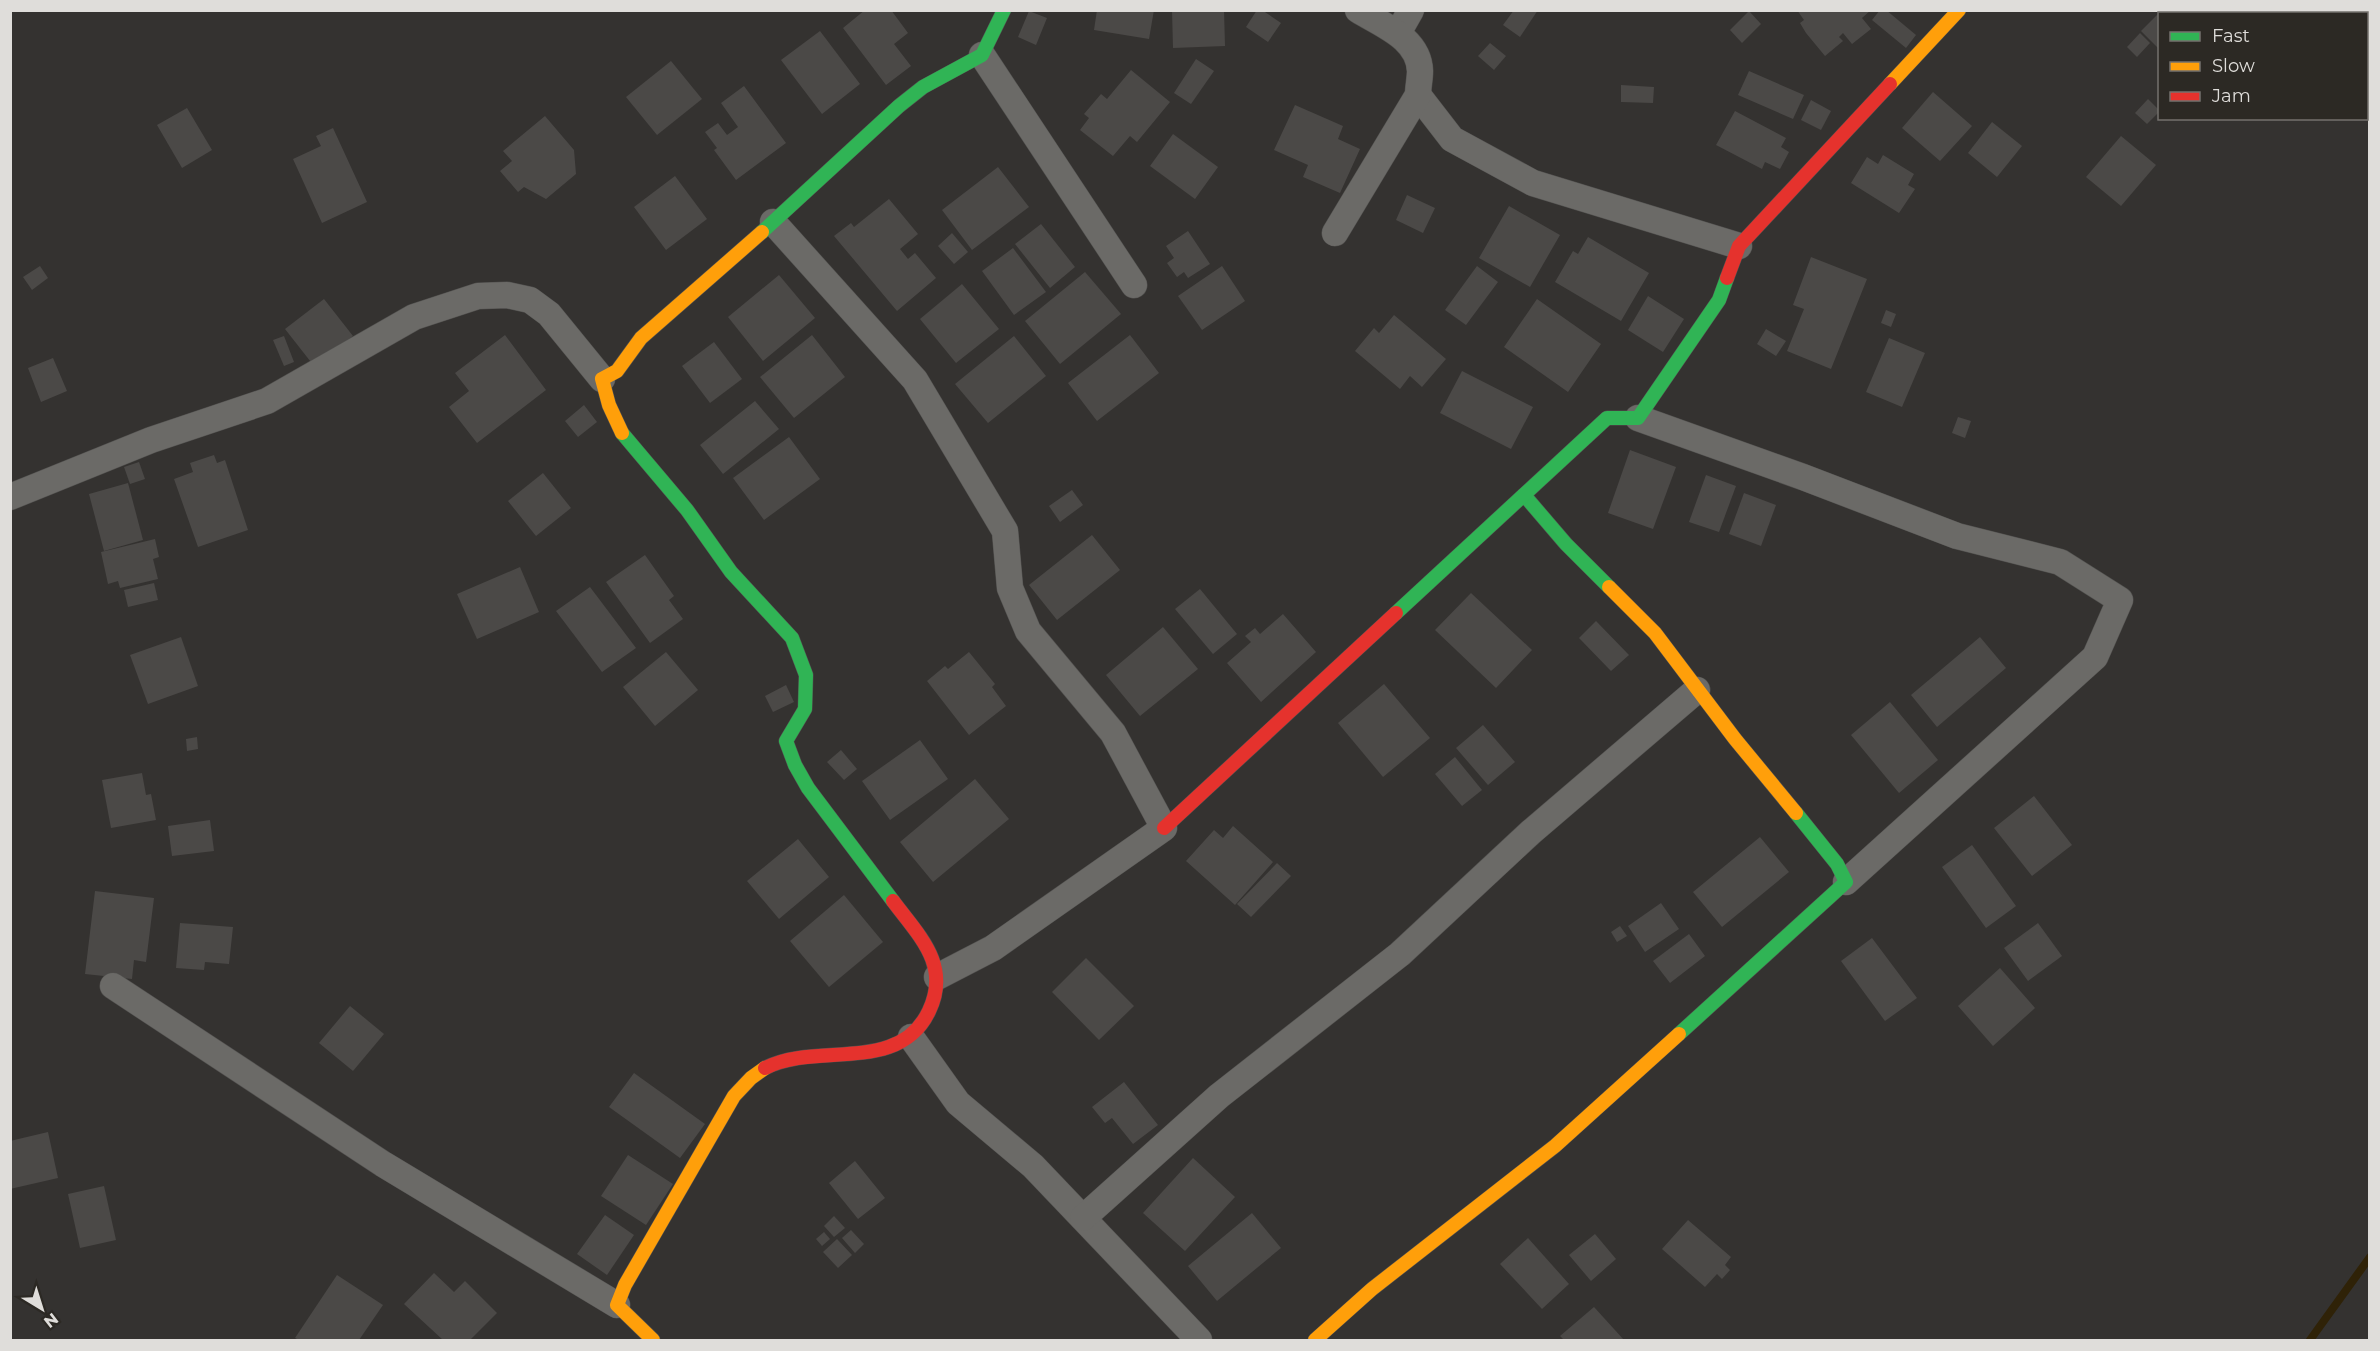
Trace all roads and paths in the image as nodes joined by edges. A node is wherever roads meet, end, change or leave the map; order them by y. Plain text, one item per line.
1 (1004, 10) edge
2 (1358, 10) edge
3 (1411, 10) edge
4 (1959, 10) edge
5 (1398, 33) junction
6 (982, 55) junction
7 (1418, 95) junction
8 (773, 222) junction
9 (1335, 233) dead end
10 (1739, 246) junction
11 (1134, 285) dead end
12 (602, 379) junction
13 (1638, 418) junction
14 (1524, 495) junction
15 (10, 497) edge
16 (1697, 690) junction
17 (1164, 828) junction
18 (1846, 882) junction
19 (937, 976) junction
20 (113, 986) dead end
21 (911, 1037) junction
22 (1083, 1218) junction
23 (617, 1305) junction
24 (649, 1339) edge
25 (1199, 1341) edge
26 (1315, 1341) edge

1 - 6 street
2 - 5 street
3 - 5 street
4 - 10 street
5 - 7 street
6 - 8 street
6 - 11 street
7 - 9 street
7 - 10 street
8 - 12 street
8 - 17 street
10 - 13 street
12 - 15 street
12 - 19 street
13 - 14 street
13 - 18 street
14 - 16 street
14 - 17 street
16 - 18 street
16 - 22 street
17 - 19 street
18 - 26 street
19 - 21 street
20 - 23 street
21 - 22 street
21 - 23 street
22 - 25 street
23 - 24 street

